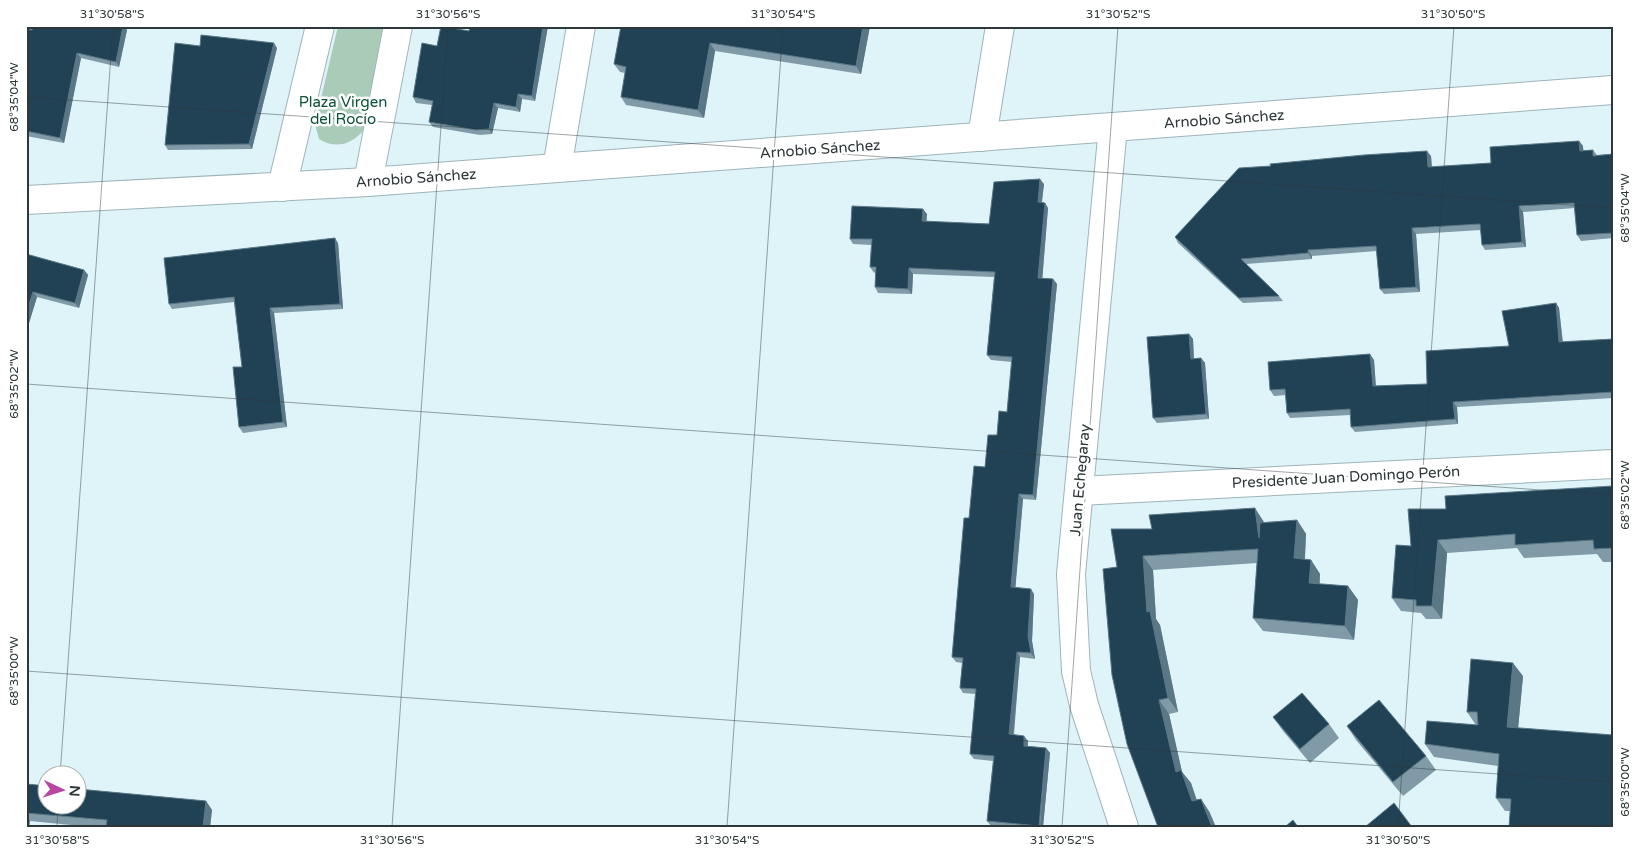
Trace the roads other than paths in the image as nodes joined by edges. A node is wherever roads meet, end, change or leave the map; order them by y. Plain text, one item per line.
1 (320, 26) edge
2 (398, 26) edge
3 (581, 26) edge
4 (1000, 26) edge
5 (1613, 90) edge
6 (1113, 127) junction
7 (982, 137) junction
8 (557, 168) junction
9 (368, 182) junction
10 (282, 187) junction
11 (26, 200) edge
12 (1613, 464) edge
13 (1079, 490) junction
14 (1124, 827) edge

1 - 10 street
2 - 9 street
3 - 8 street
4 - 7 street
5 - 6 street, Arnobio Sánchez
6 - 7 street, Arnobio Sánchez
6 - 13 street, Juan Echegaray
7 - 8 street, Arnobio Sánchez
8 - 9 street, Arnobio Sánchez
9 - 10 street, Arnobio Sánchez
10 - 11 street, Arnobio Sánchez
12 - 13 street, Presidente Juan Domingo Perón
13 - 14 street, Juan Echegaray

